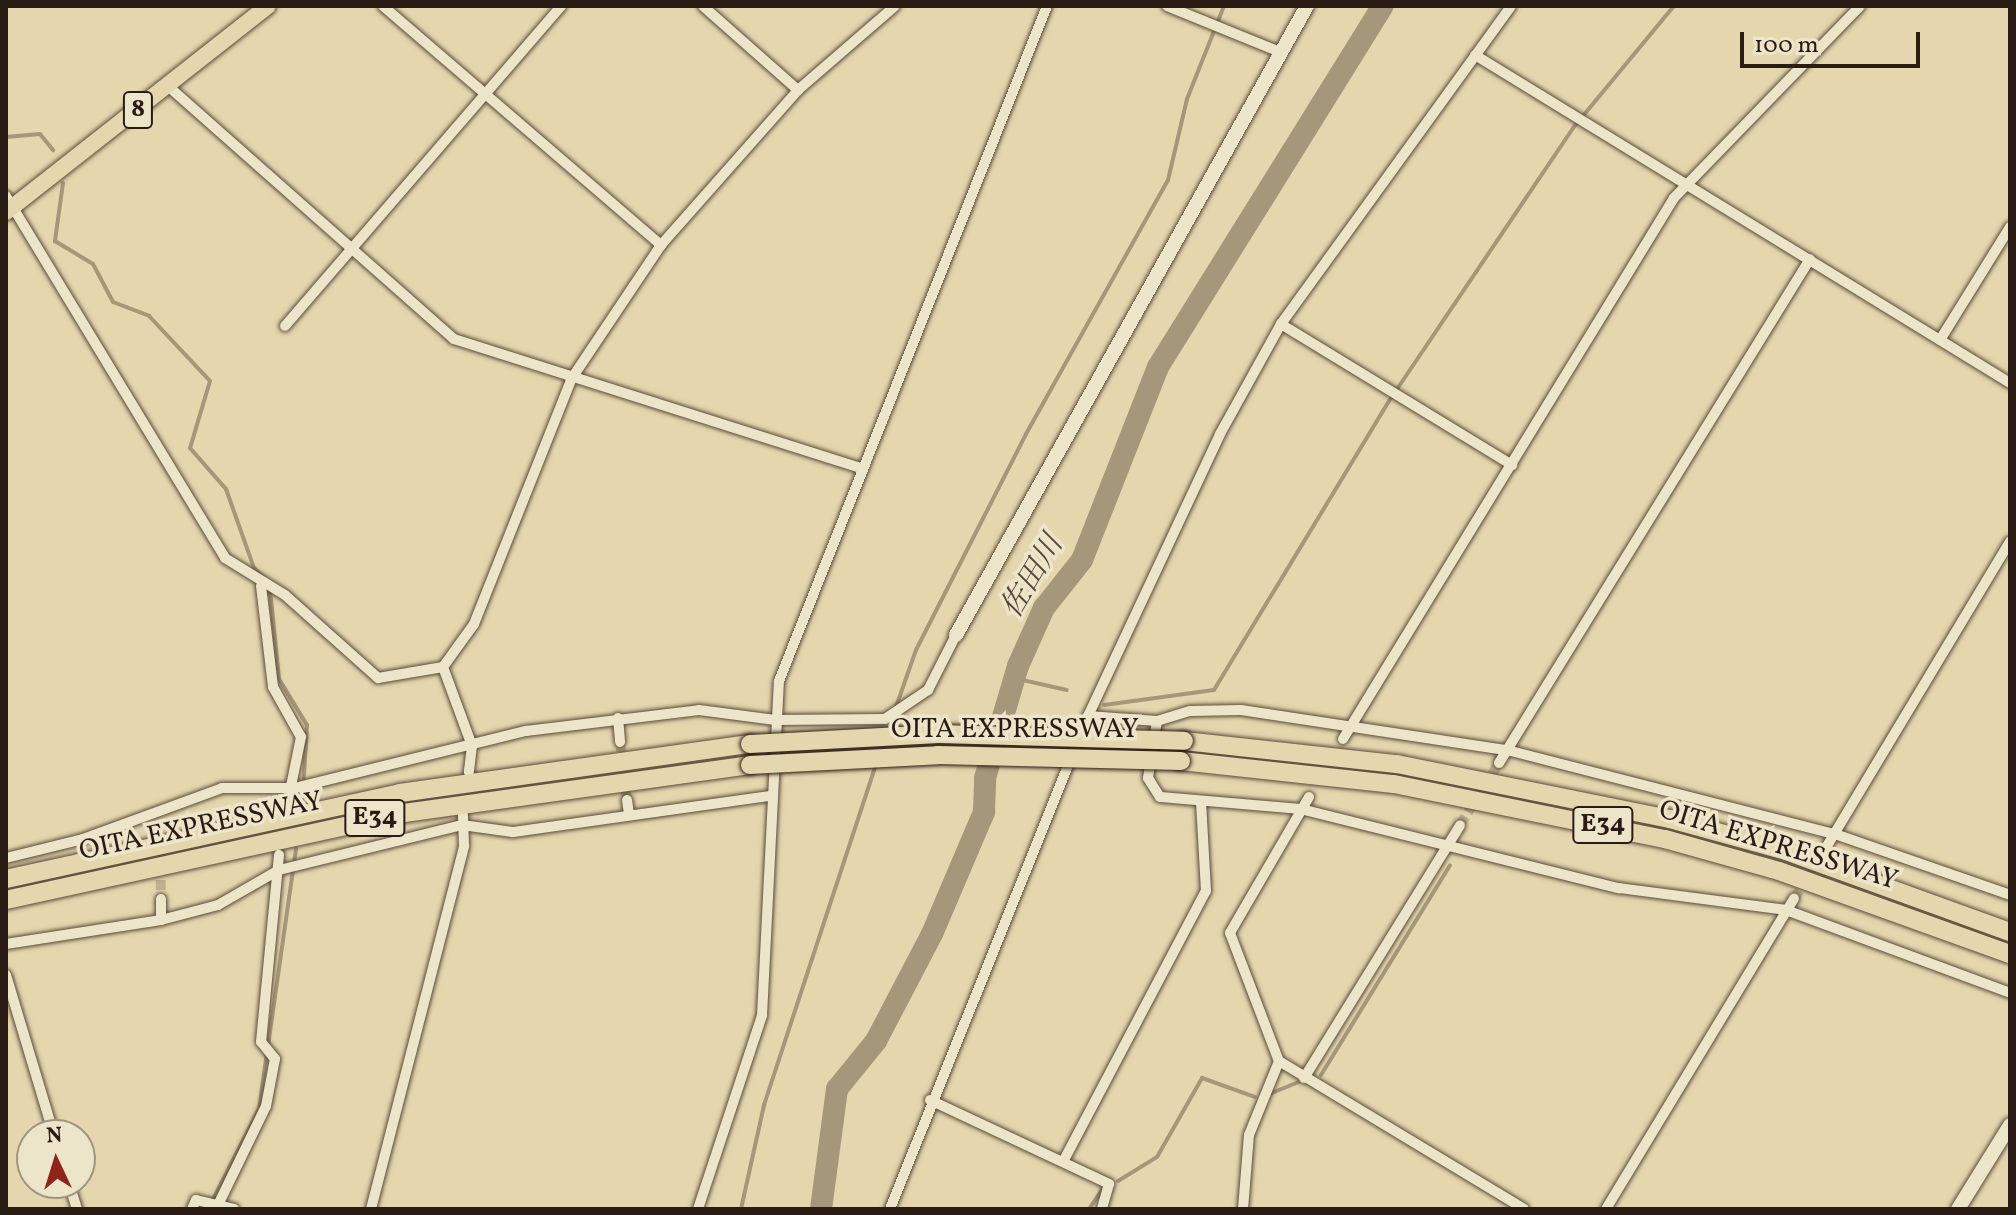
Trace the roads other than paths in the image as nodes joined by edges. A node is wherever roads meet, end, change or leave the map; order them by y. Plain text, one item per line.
1 (268, 6) edge
2 (383, 6) edge
3 (561, 6) edge
4 (703, 6) edge
5 (895, 6) edge
6 (1047, 6) edge
7 (1167, 6) edge
8 (1307, 6) edge
9 (1511, 6) edge
10 (1860, 6) edge
11 (1280, 52) junction
12 (1475, 55) junction
13 (168, 86) junction
14 (798, 90) junction
15 (485, 94) junction
16 (1684, 185) junction
17 (9, 204) edge
18 (2010, 227) edge
19 (661, 245) junction
20 (351, 249) junction
21 (1810, 259) junction
22 (1281, 324) junction
23 (285, 326) dead end
24 (1940, 340) junction
25 (572, 378) junction
26 (2010, 383) edge
27 (1512, 465) junction
28 (863, 469) junction
29 (2010, 542) edge
30 (267, 588) junction
31 (956, 635) joint
32 (443, 667) junction
33 (1088, 716) junction
34 (618, 718) junction
35 (775, 720) junction
36 (1157, 721) junction
37 (1356, 725) junction
38 (1343, 739) dead end
39 (620, 742) tunnel mouth
40 (472, 746) junction
41 (1507, 750) junction
42 (1499, 763) tunnel mouth
43 (469, 772) dead end
44 (298, 789) junction
45 (770, 796) junction
46 (1309, 797) dead end
47 (627, 800) tunnel mouth
48 (1201, 802) junction
49 (1301, 809) junction
50 (629, 814) junction
51 (463, 820) junction
52 (1460, 825) tunnel mouth
53 (1835, 834) junction
54 (1827, 846) tunnel mouth
55 (1445, 850) junction
56 (279, 855) dead end
57 (6, 858) edge
58 (288, 867) junction
59 (6, 879) edge
60 (2010, 895) edge
61 (161, 899) tunnel mouth
62 (1794, 899) tunnel mouth
63 (6, 900) edge
64 (1786, 910) junction
65 (161, 920) junction
66 (2010, 932) edge
67 (6, 944) edge
68 (2010, 954) edge
69 (6, 975) edge
70 (2010, 993) edge
71 (1279, 1061) junction
72 (1304, 1078) junction
73 (930, 1100) junction
74 (49, 1119) edge
75 (2010, 1125) edge
76 (1064, 1160) junction
77 (206, 1205) edge
78 (234, 1209) edge
79 (371, 1209) edge
80 (698, 1209) edge
81 (890, 1209) edge
82 (1102, 1209) edge
83 (1243, 1209) edge
84 (1524, 1209) edge
85 (1606, 1209) edge
86 (1958, 1209) edge

1 - 13 main road, 8
2 - 15 street
3 - 15 street
4 - 14 street
5 - 14 street
6 - 28 street
7 - 11 street
8 - 11 street
9 - 12 street
10 - 16 street
11 - 31 street
12 - 16 street
12 - 22 street
13 - 17 main road, 8
13 - 20 street
14 - 19 street
15 - 19 street
15 - 20 street
16 - 21 street
16 - 27 street
17 - 30 street
18 - 24 street
19 - 25 street
20 - 23 street
20 - 25 street
21 - 24 street
21 - 41 street
22 - 27 street
22 - 33 street
24 - 26 street
25 - 28 street
25 - 32 street
27 - 37 street
28 - 35 street
29 - 53 street
30 - 32 street
30 - 44 street
31 - 35 street
32 - 40 street
33 - 36 street
33 - 73 street
34 - 35 street
34 - 39 street
34 - 40 street
35 - 45 street
36 - 37 street
36 - 48 street
37 - 38 street
37 - 41 street
40 - 43 street
40 - 44 street
41 - 42 street
41 - 53 street
44 - 57 street
45 - 50 street
45 - 80 street
46 - 49 street
47 - 50 street
48 - 49 street
48 - 76 street
49 - 55 street
49 - 71 street
50 - 51 street
51 - 58 street
51 - 79 street
52 - 55 street
53 - 54 street
53 - 60 street
55 - 64 street
55 - 72 street
56 - 58 street
58 - 65 street
58 - 77 street
59 - 66 highway, OITA EXPRESSWAY / E34, bridge
61 - 65 street
62 - 64 street
63 - 68 highway, OITA EXPRESSWAY / E34, bridge
64 - 70 street
64 - 85 street
65 - 67 street
69 - 74 street
71 - 72 street
71 - 83 street
72 - 84 street
73 - 76 street
73 - 81 street
75 - 86 street
76 - 82 street
77 - 78 street

